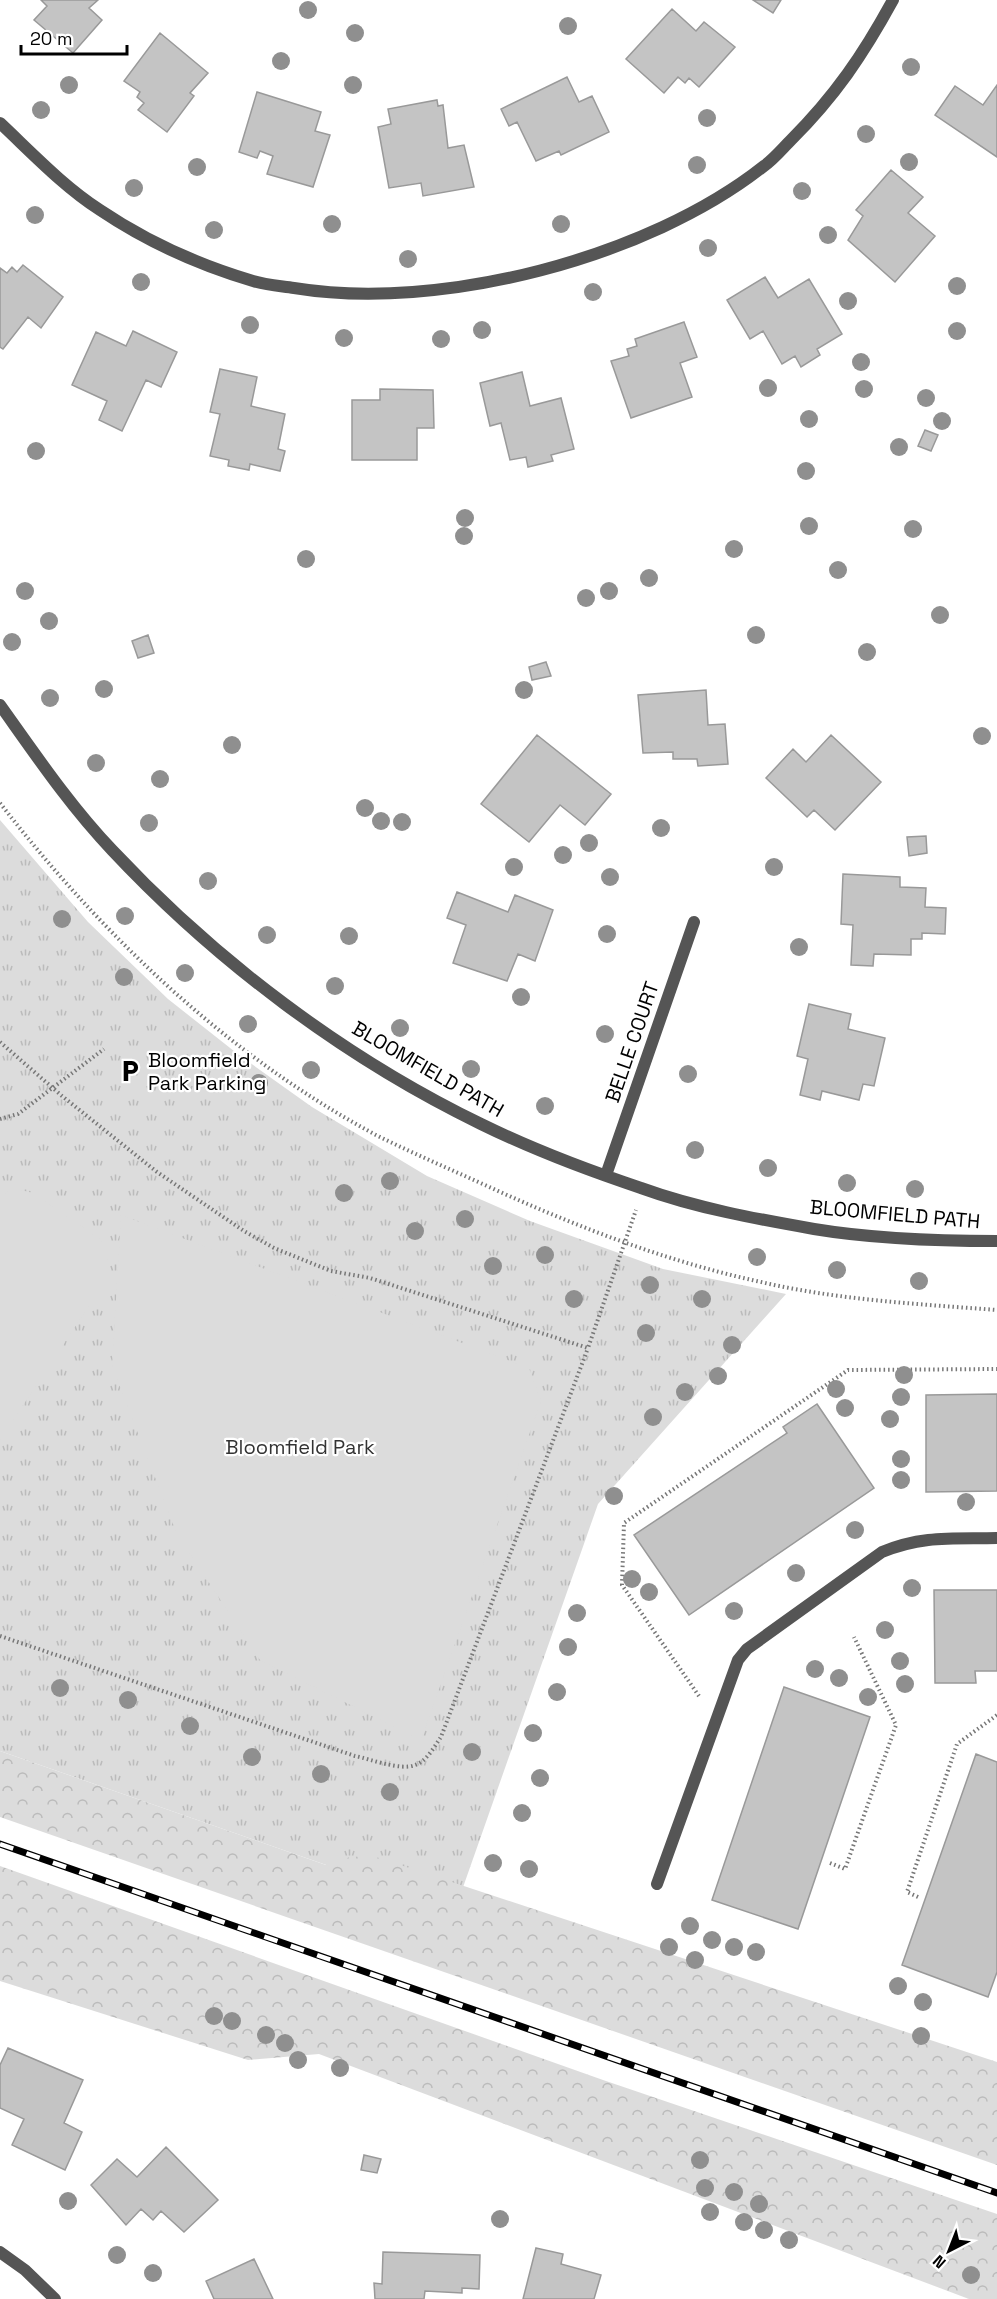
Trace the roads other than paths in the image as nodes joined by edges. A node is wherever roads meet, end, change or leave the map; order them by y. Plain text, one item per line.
1 (892, 0) edge
2 (0, 123) edge
3 (0, 705) edge
4 (694, 922) dead end
5 (606, 1175) junction
6 (997, 1241) edge
7 (997, 1538) edge
8 (657, 1884) dead end
9 (0, 2252) edge
10 (55, 2299) edge

1 - 2 street
3 - 5 street, BLOOMFIELD PATH
4 - 5 street, BELLE COURT
5 - 6 street, BLOOMFIELD PATH
7 - 8 street
9 - 10 street

